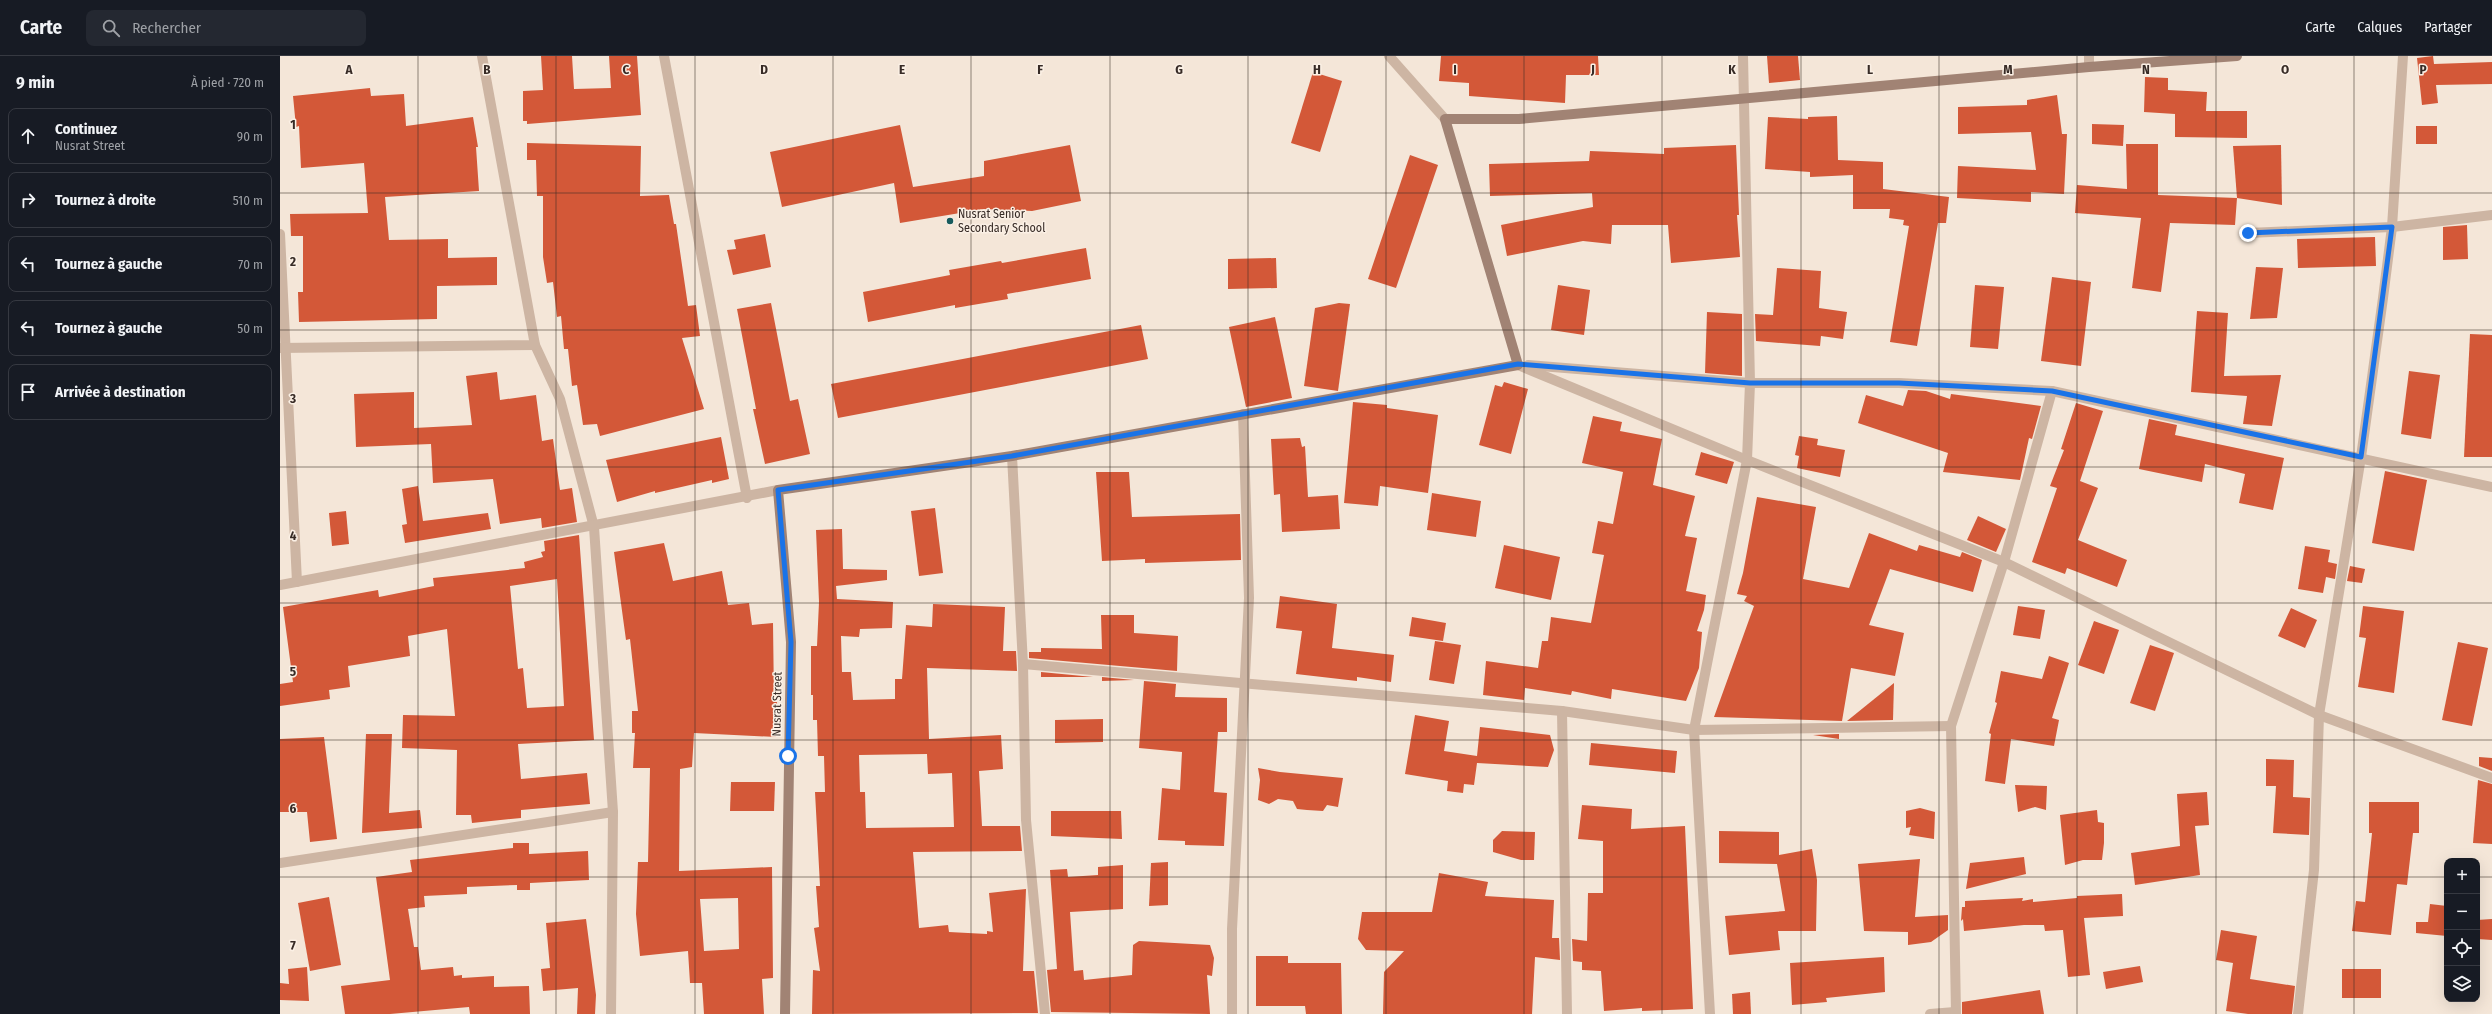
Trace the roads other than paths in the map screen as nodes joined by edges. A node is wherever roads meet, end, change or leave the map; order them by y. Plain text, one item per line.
1 (482, 56) edge
2 (664, 56) edge
3 (1389, 56) edge
4 (1743, 56) edge
5 (2089, 56) edge
6 (2237, 56) edge
7 (2403, 56) edge
8 (2089, 67) junction
9 (1746, 98) junction
10 (1445, 119) junction
11 (2492, 215) edge
12 (2392, 227) junction
13 (2248, 233) dead end
14 (280, 234) edge
15 (535, 345) junction
16 (283, 348) edge
17 (1518, 364) junction
18 (1750, 383) junction
19 (2052, 391) junction
20 (1243, 414) junction
21 (1012, 456) junction
22 (2361, 457) junction
23 (1747, 460) junction
24 (2492, 487) edge
25 (778, 490) junction
26 (747, 498) junction
27 (594, 527) junction
28 (2004, 562) junction
29 (297, 582) junction
30 (280, 585) edge
31 (1023, 664) junction
32 (1245, 684) junction
33 (1562, 711) junction
34 (2319, 716) junction
35 (1952, 726) junction
36 (1694, 730) junction
37 (2492, 778) edge
38 (613, 812) junction
39 (280, 863) edge
40 (1955, 1013) edge
41 (611, 1014) edge
42 (785, 1014) edge
43 (1045, 1014) edge
44 (1232, 1014) edge
45 (1567, 1014) edge
46 (1710, 1014) edge
47 (1930, 1014) edge
48 (2298, 1014) edge

1 - 15 street
2 - 26 street
3 - 10 street
4 - 9 street
5 - 8 street
6 - 8 street
7 - 12 street
8 - 9 street
9 - 10 street
9 - 18 street
10 - 17 street
11 - 12 street
12 - 13 street
12 - 22 street
14 - 16 street
15 - 16 street
15 - 27 street
16 - 29 street
17 - 18 street
17 - 20 street
17 - 23 street
18 - 19 street
18 - 23 street
19 - 22 street
19 - 28 street
20 - 21 street
20 - 32 street
21 - 25 street
21 - 31 street
22 - 24 street
22 - 34 street
23 - 28 street
23 - 36 street
25 - 26 street
25 - 42 street, Nusrat Street
26 - 27 street
27 - 29 street
27 - 38 street
28 - 34 street
28 - 35 street
29 - 30 street
31 - 32 street
31 - 43 street
32 - 33 street
32 - 44 street
33 - 36 street
33 - 45 street
34 - 37 street
34 - 48 street
35 - 36 street
35 - 40 street
36 - 46 street
38 - 39 street
38 - 41 street
40 - 47 street

